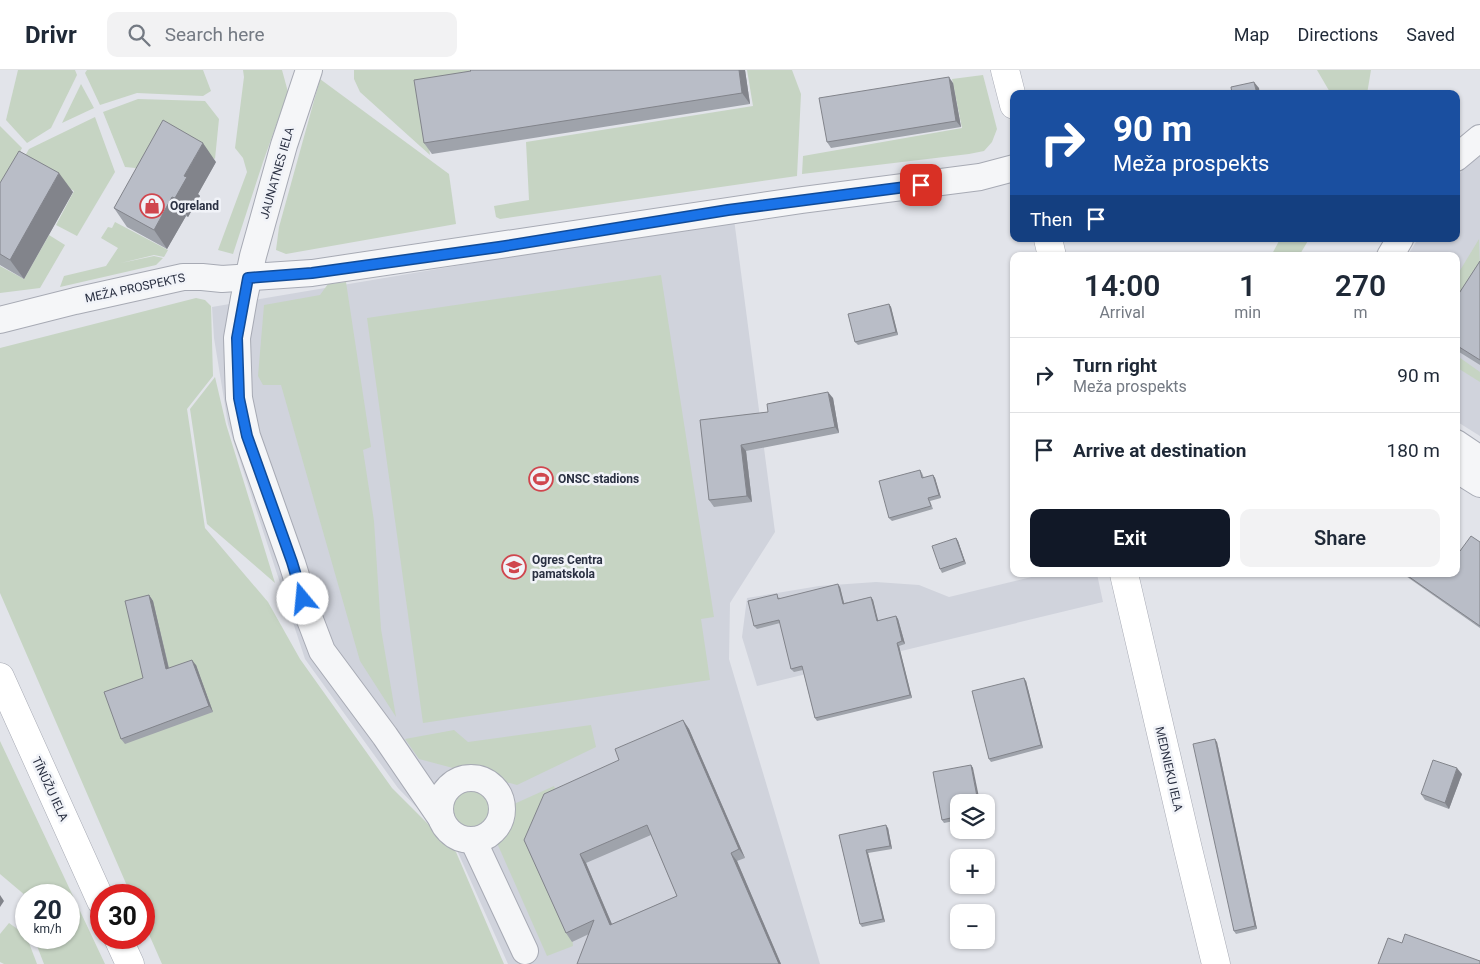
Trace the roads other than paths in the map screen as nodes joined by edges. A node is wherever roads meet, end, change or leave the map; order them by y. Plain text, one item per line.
1 (309, 70) edge
2 (1005, 70) edge
3 (1010, 90) edge
4 (1480, 138) edge
5 (1460, 155) edge
6 (1010, 169) edge
7 (248, 278) junction
8 (0, 320) edge
9 (1460, 446) edge
10 (1480, 459) edge
11 (1460, 472) edge
12 (1480, 484) edge
13 (1125, 577) edge
14 (0, 677) edge
15 (404, 763) junction
16 (453, 784) junction
17 (441, 818) junction
18 (473, 840) junction
19 (93, 884) edge
20 (123, 949) edge
21 (525, 951) dead end
22 (130, 964) edge
23 (1216, 964) edge

1 - 7 street, JAUNATNES IELA
2 - 3 street
4 - 5 street
6 - 7 street, MEŽA PROSPEKTS
7 - 8 street, MEŽA PROSPEKTS
7 - 15 street, JAUNATNES IELA
9 - 10 street
11 - 12 street
13 - 23 street, MEDNIEKU IELA
14 - 19 street, TĪNŪŽU IELA
15 - 16 street
15 - 17 street, JAUNATNES IELA
16 - 17 street
16 - 18 street
17 - 18 street
18 - 21 street
20 - 22 street

